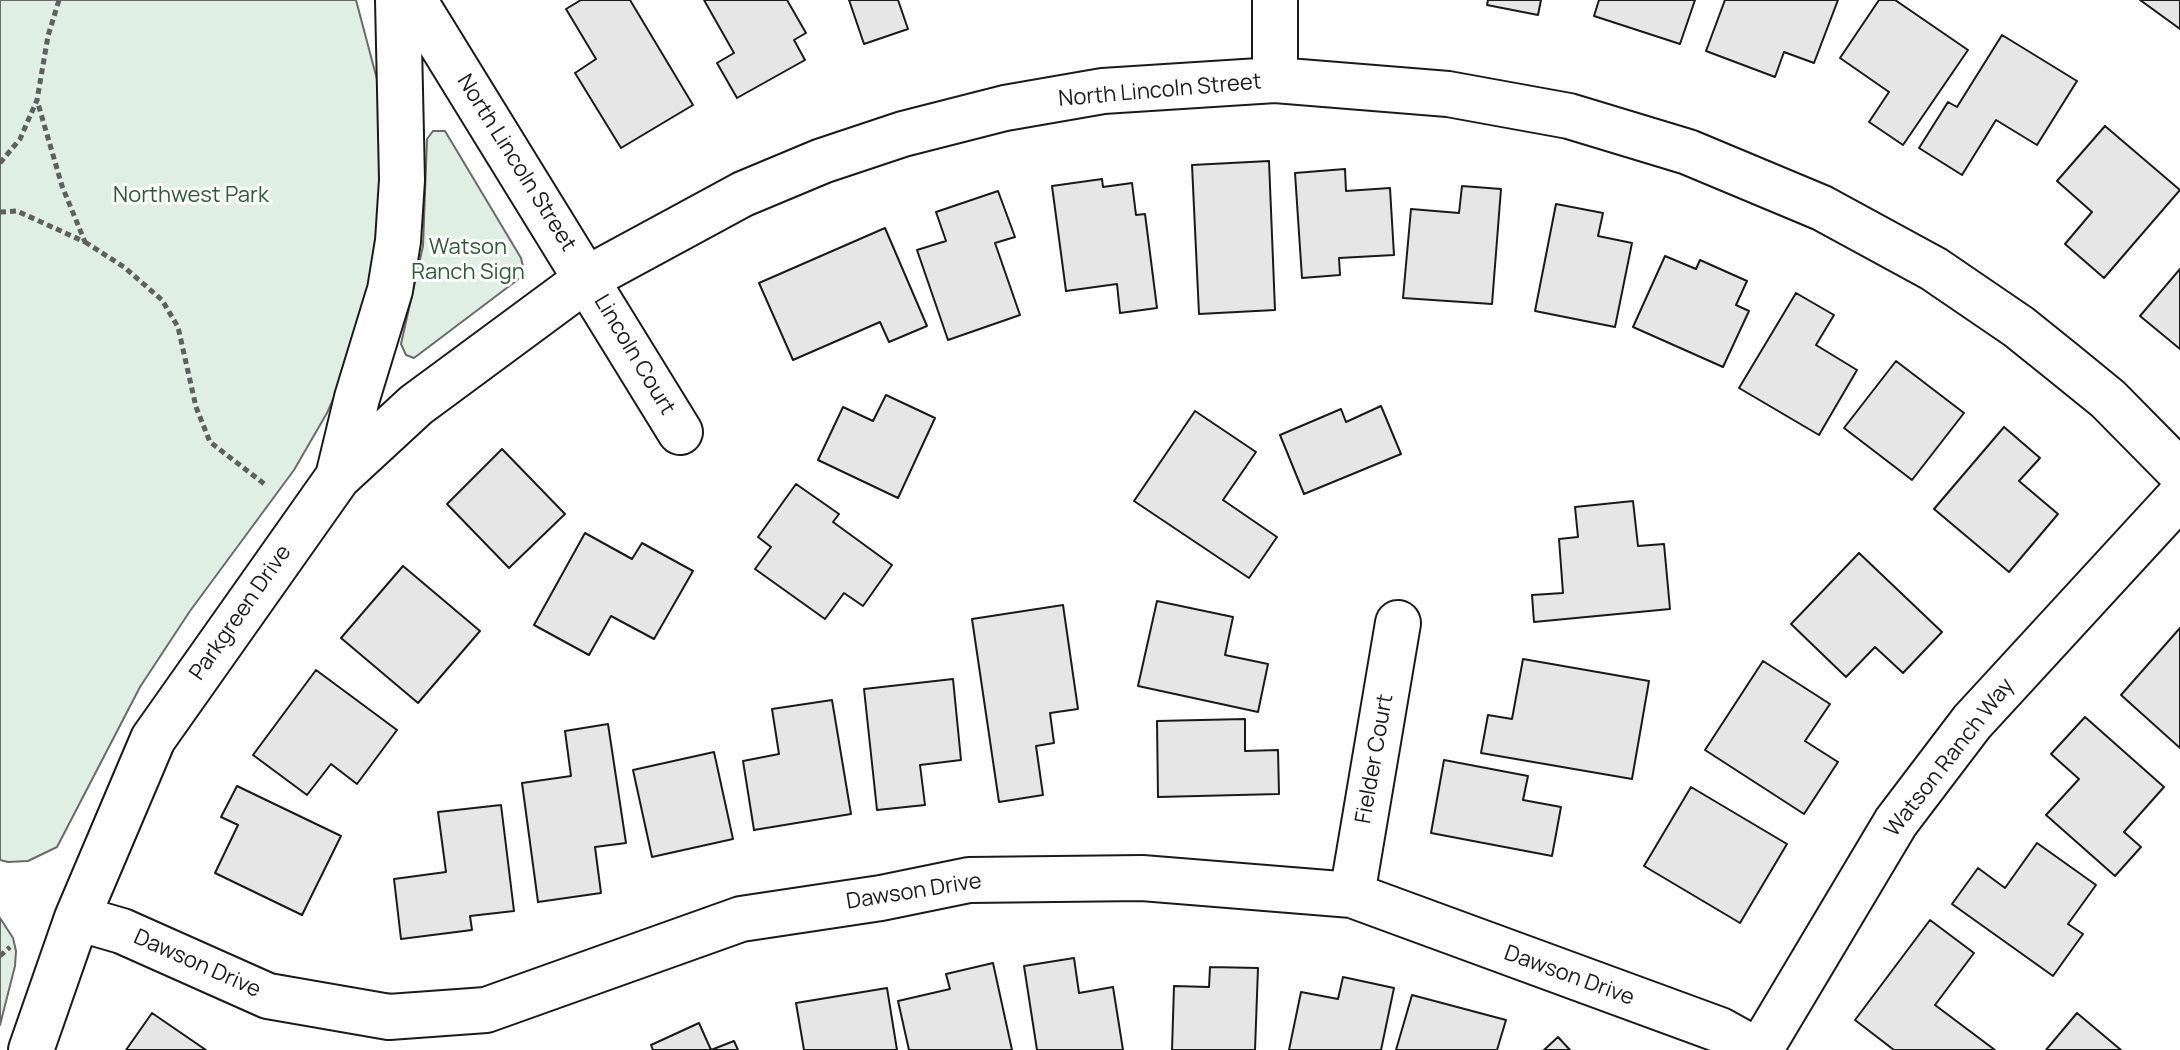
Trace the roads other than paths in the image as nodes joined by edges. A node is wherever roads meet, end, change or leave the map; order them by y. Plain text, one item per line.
1 (398, 0) edge
2 (414, 0) edge
3 (1275, 0) edge
4 (1275, 80) junction
5 (588, 278) junction
6 (680, 432) dead end
7 (2180, 472) edge
8 (338, 477) junction
9 (2180, 496) edge
10 (1398, 623) dead end
11 (1352, 895) junction
12 (77, 918) junction
13 (31, 1050) edge
14 (1758, 1050) edge

1 - 8 street
2 - 5 street, North Lincoln Street
3 - 4 street
4 - 5 street, North Lincoln Street
4 - 7 street, North Lincoln Street
5 - 6 street, Lincoln Court
5 - 8 street, Parkgreen Drive
8 - 12 street, Parkgreen Drive
9 - 14 street, Watson Ranch Way
10 - 11 street, Fielder Court
11 - 12 street, Dawson Drive
11 - 14 street, Dawson Drive
12 - 13 street, Parkgreen Drive

